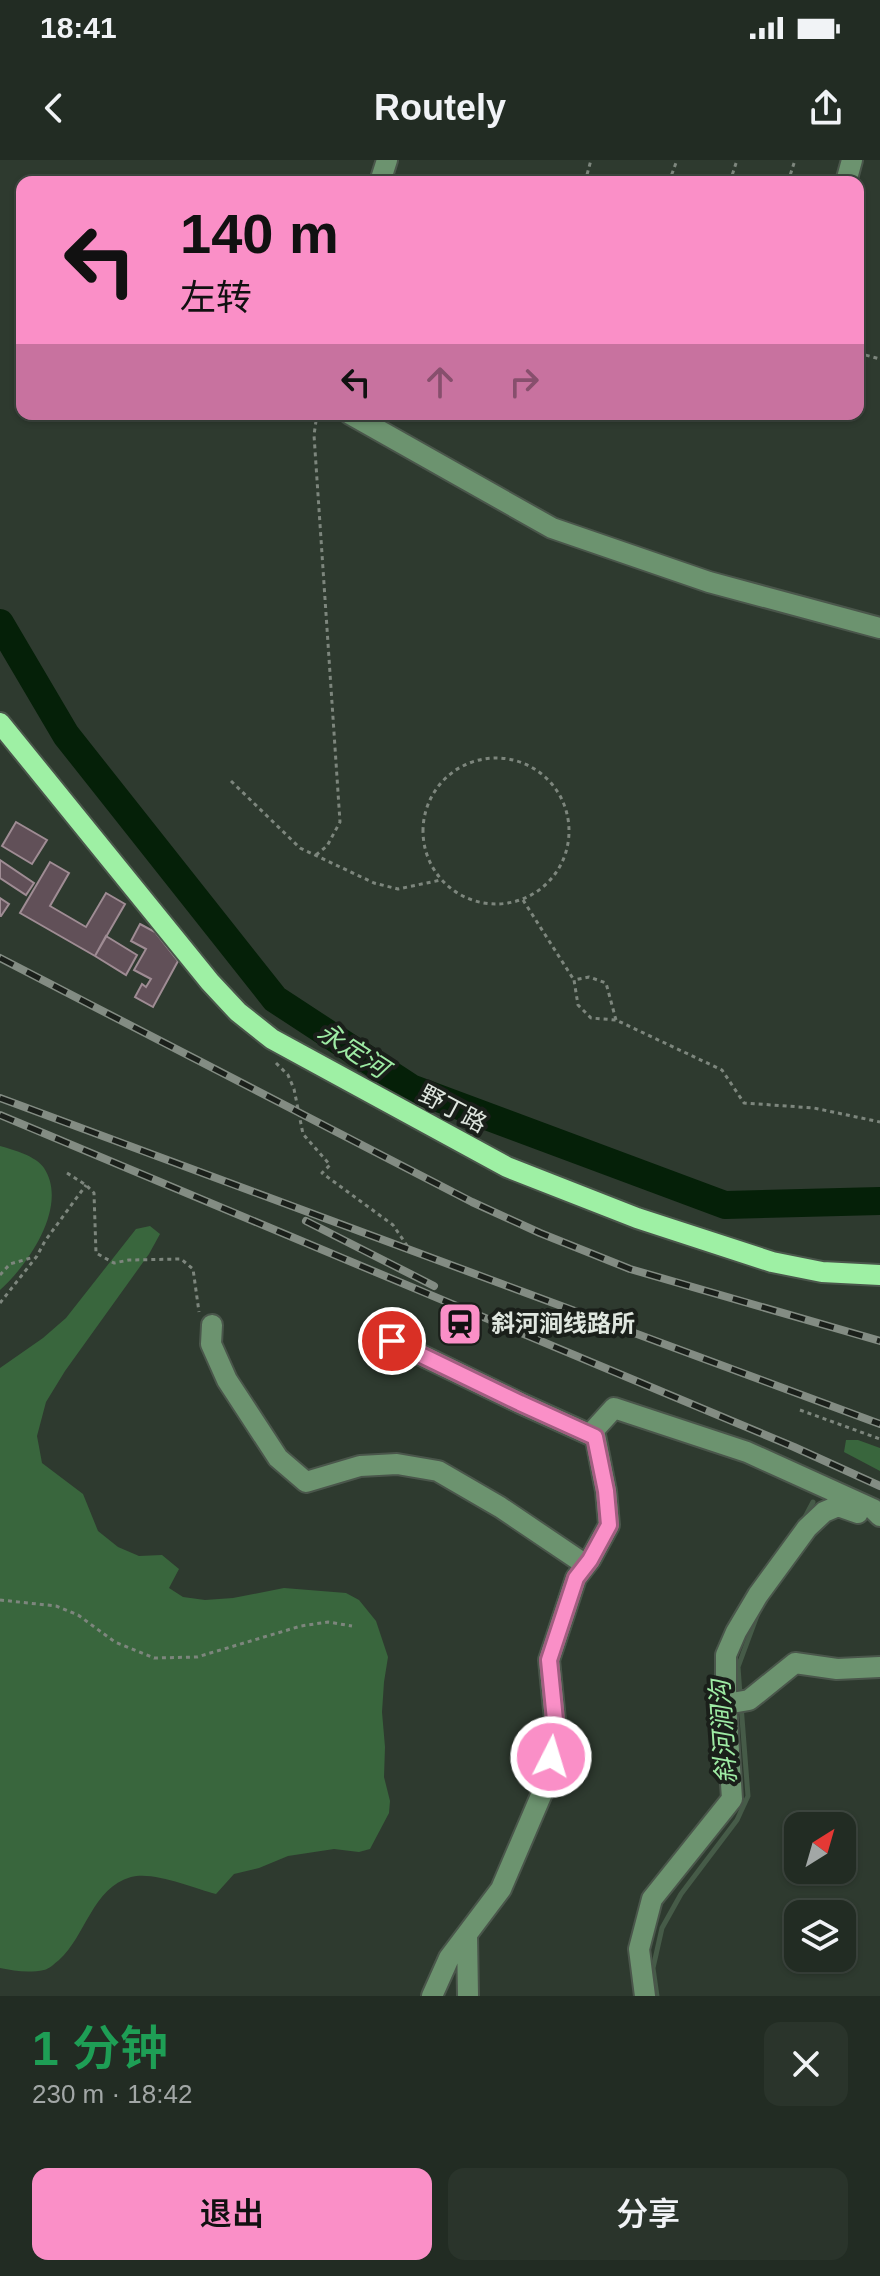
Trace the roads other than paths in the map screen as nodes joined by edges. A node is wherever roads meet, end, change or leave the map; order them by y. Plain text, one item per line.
1 (361, 420) edge
2 (880, 628) edge
3 (0, 723) edge
4 (880, 1275) edge
5 (212, 1334) road end
6 (392, 1341) dead end
7 (595, 1437) junction
8 (880, 1519) edge
9 (586, 1565) junction
10 (880, 1667) edge
11 (736, 1702) junction
12 (467, 1934) junction
13 (432, 1996) edge
14 (468, 1996) edge
15 (645, 1996) edge

1 - 2 street
3 - 4 main road, 野丁路
5 - 9 street
6 - 7 street
7 - 8 street
7 - 9 street
8 - 11 street
9 - 12 street
10 - 11 street
11 - 15 street
12 - 13 street
12 - 14 street

